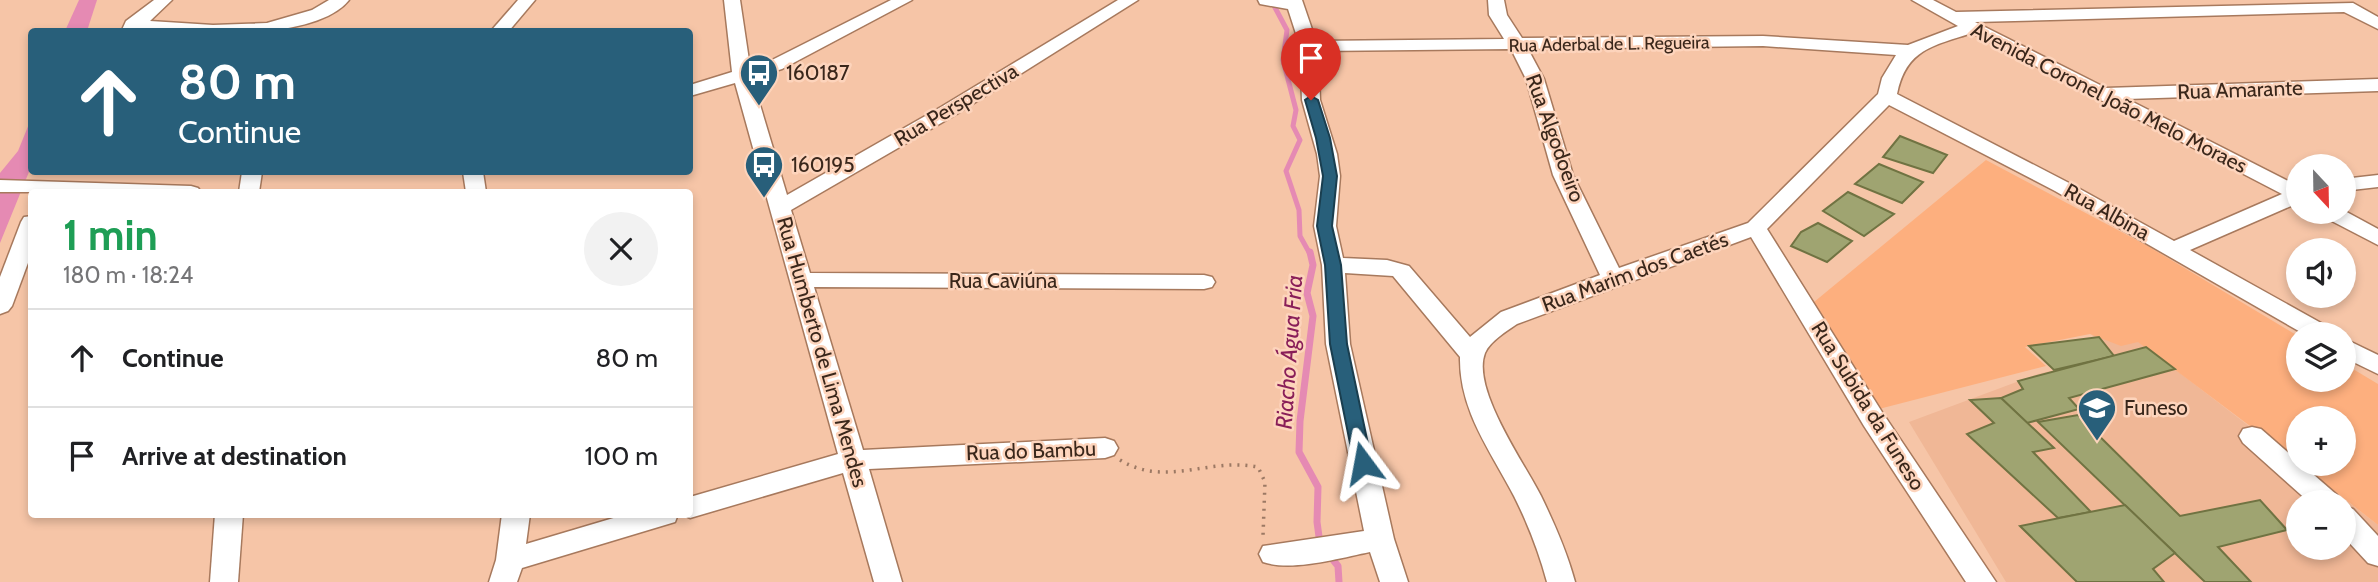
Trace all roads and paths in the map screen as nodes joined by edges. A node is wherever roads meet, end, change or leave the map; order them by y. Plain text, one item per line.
1 (164, 0) edge
2 (341, 0) edge
3 (527, 0) edge
4 (732, 0) edge
5 (904, 0) edge
6 (1130, 0) edge
7 (1266, 0) edge
8 (1496, 0) edge
9 (1920, 0) edge
10 (1292, 3) edge
11 (1952, 18) junction
12 (2378, 24) edge
13 (130, 28) edge
14 (268, 28) edge
15 (502, 28) edge
16 (1971, 28) junction
17 (1310, 46) junction
18 (1518, 46) junction
19 (1908, 51) junction
20 (742, 77) junction
21 (2378, 85) edge
22 (693, 90) edge
23 (2101, 94) junction
24 (1887, 96) junction
25 (92, 180) edge
26 (2378, 181) edge
27 (2356, 184) edge
28 (0, 186) edge
29 (40, 189) edge
30 (166, 189) edge
31 (2286, 189) edge
32 (2286, 200) edge
33 (780, 208) junction
34 (2354, 224) edge
35 (1756, 228) junction
36 (28, 232) edge
37 (2378, 237) edge
38 (2174, 249) junction
39 (1333, 265) junction
40 (1613, 278) junction
41 (802, 280) junction
42 (1204, 282) dead end
43 (0, 306) edge
44 (2301, 322) edge
45 (2356, 353) edge
46 (1472, 355) junction
47 (2378, 366) edge
48 (2252, 436) dead end
49 (1105, 448) joint
50 (853, 460) junction
51 (2313, 490) edge
52 (693, 506) edge
53 (229, 518) edge
54 (515, 518) edge
55 (654, 518) edge
56 (2356, 531) edge
57 (1380, 539) junction
58 (1273, 554) joint
59 (2378, 555) edge
60 (507, 571) edge
61 (223, 582) edge
62 (888, 582) edge
63 (1394, 582) edge
64 (1561, 582) edge
65 (1982, 582) edge

1 - 13 street
2 - 14 street
3 - 15 street
4 - 20 street, Rua Humberto de Lima Mendes
5 - 20 street
6 - 33 street, Rua Perspectiva
7 - 10 street
8 - 18 street, Rua Algodoeiro
9 - 11 street, Avenida Coronel João Melo Moraes
10 - 17 street
11 - 12 street
11 - 16 street, Avenida Coronel João Melo Moraes
16 - 19 street
16 - 23 street, Avenida Coronel João Melo Moraes
17 - 18 street, Rua Aderbal de L. Regueira
17 - 39 street
18 - 19 street, Rua Aderbal de L. Regueira
18 - 40 street, Rua Algodoeiro
19 - 24 street, Rua Marim dos Caetés
20 - 22 street
20 - 33 street, Rua Humberto de Lima Mendes
21 - 23 street, Rua Amarante
23 - 31 street, Avenida Coronel João Melo Moraes
24 - 35 street, Rua Marim dos Caetés
24 - 38 street, Rua Albina
25 - 29 street
25 - 30 street
26 - 27 street
28 - 29 street
32 - 38 street
33 - 41 street, Rua Humberto de Lima Mendes
34 - 37 street
35 - 40 street, Rua Marim dos Caetés
35 - 65 street, Rua Subida da Funeso
36 - 43 street
38 - 44 street, Rua Albina
39 - 46 street
39 - 57 street
40 - 46 street, Rua Marim dos Caetés
41 - 42 street, Rua Caviúna
41 - 50 street, Rua Humberto de Lima Mendes
45 - 47 street
46 - 64 street
48 - 51 street
49 - 50 street, Rua do Bambu
49 - 58 path, Rua do Bambu
50 - 52 street, Rua do Bambu
50 - 62 street, Rua Humberto de Lima Mendes
53 - 61 street
54 - 60 street
55 - 60 street
56 - 59 street
57 - 58 street
57 - 63 street

